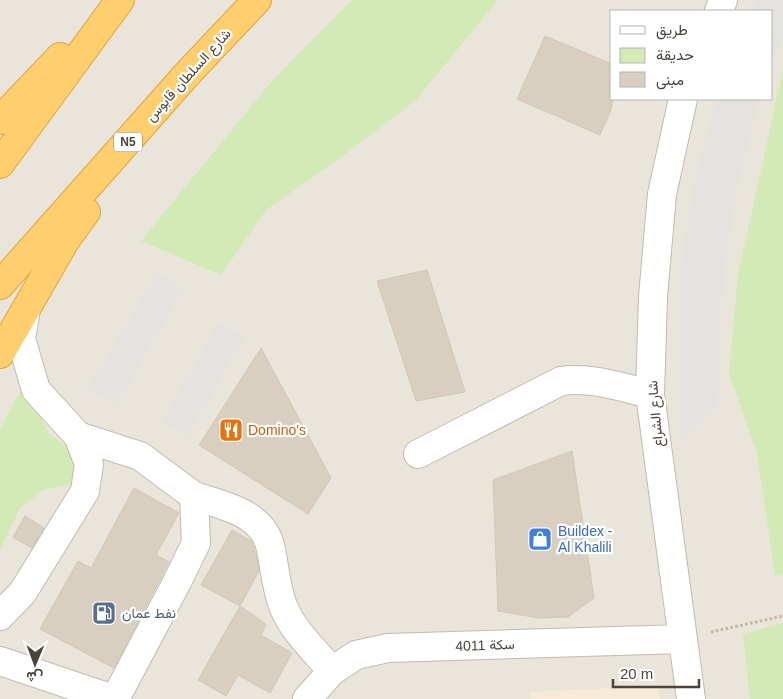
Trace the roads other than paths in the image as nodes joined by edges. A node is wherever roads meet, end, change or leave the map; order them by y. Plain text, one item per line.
1 (115, 0) edge
2 (120, 0) edge
3 (257, 0) edge
4 (190, 72) junction
5 (683, 100) edge
6 (0, 120) edge
7 (0, 164) edge
8 (0, 285) edge
9 (26, 309) junction
10 (0, 354) edge
11 (650, 394) junction
12 (78, 436) junction
13 (418, 454) dead end
14 (194, 496) junction
15 (0, 616) edge
16 (683, 639) junction
17 (0, 661) edge
18 (332, 671) junction
19 (114, 699) edge
20 (307, 699) edge
21 (691, 699) edge

1 - 6 highway
2 - 7 highway
3 - 4 highway, شارع السلطان قابوس / N5
4 - 8 highway, شارع السلطان قابوس / N5
4 - 9 highway
5 - 11 street, شارع الشراع
9 - 10 highway
9 - 12 street
11 - 13 street
11 - 16 street, شارع الشراع
12 - 14 street
12 - 15 street
14 - 18 street
14 - 19 street
16 - 18 street, سكة 4011
16 - 21 street, شارع الشراع
17 - 19 street
18 - 20 street, سكة 4011

